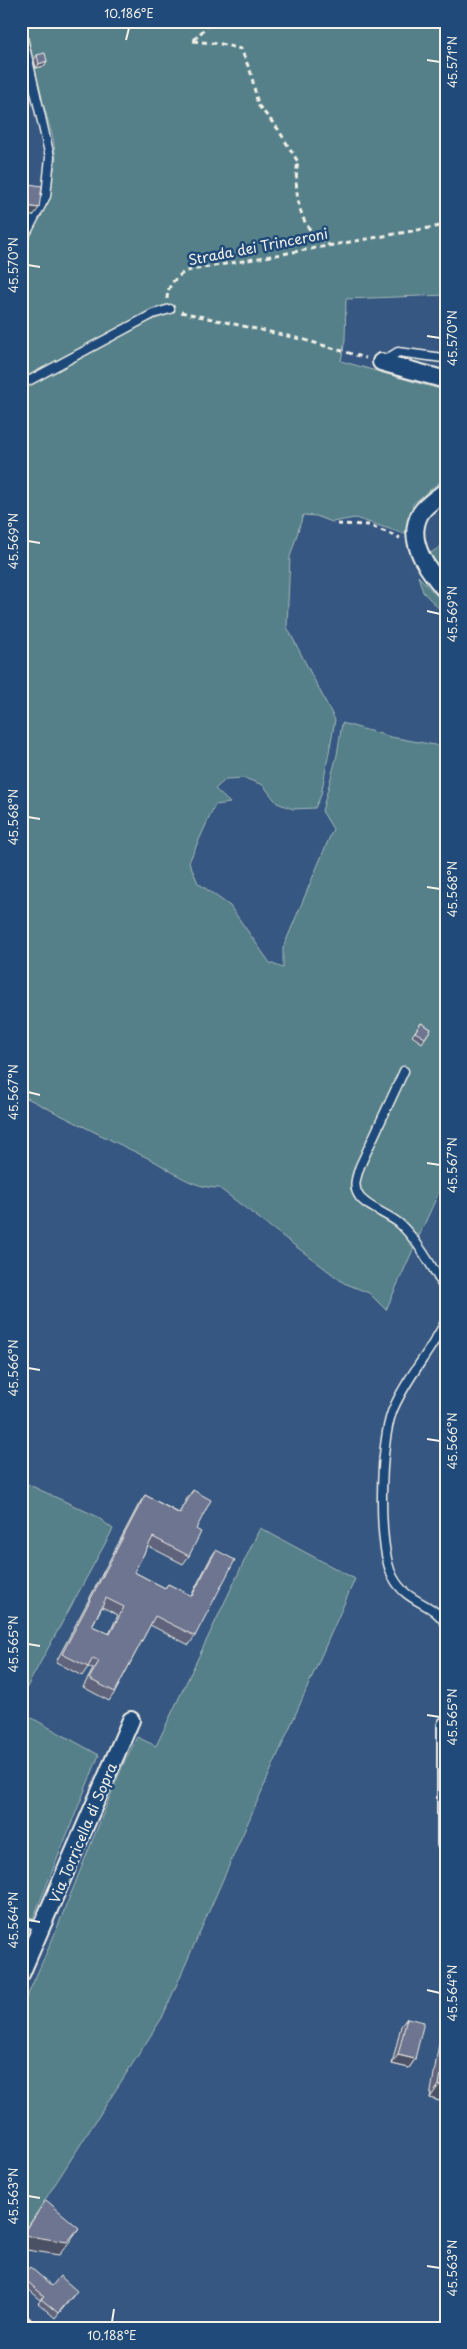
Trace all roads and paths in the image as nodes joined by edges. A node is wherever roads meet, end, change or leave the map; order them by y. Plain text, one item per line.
1 (212, 21) edge
2 (21, 29) edge
3 (21, 223) edge
4 (446, 225) edge
5 (22, 242) edge
6 (330, 245) junction
7 (170, 309) junction
8 (443, 358) dead end
9 (381, 362) junction
10 (446, 380) edge
11 (21, 385) edge
12 (446, 491) edge
13 (337, 524) dead end
14 (415, 543) junction
15 (446, 591) edge
16 (404, 1071) dead end
17 (446, 1292) edge
18 (446, 1320) edge
19 (446, 1624) edge
20 (131, 1720) dead end
21 (446, 1725) edge
22 (446, 1844) edge
23 (21, 1918) edge
24 (42, 1928) junction
25 (21, 1974) edge
26 (21, 2311) edge
27 (21, 2325) edge
28 (24, 2328) edge
29 (39, 2328) edge

1 - 6 path
2 - 5 lane
3 - 5 lane
4 - 6 path, Strada dei Trinceroni
6 - 7 path, Strada dei Trinceroni
7 - 9 path
7 - 11 lane
8 - 9 lane
9 - 10 street
12 - 14 street
13 - 14 path
14 - 15 street
16 - 17 lane
18 - 19 lane
20 - 24 street, Via Torricella di Sopra
21 - 22 street
23 - 24 lane
24 - 25 street, Via Torricella di Sopra
26 - 29 path
27 - 28 path

